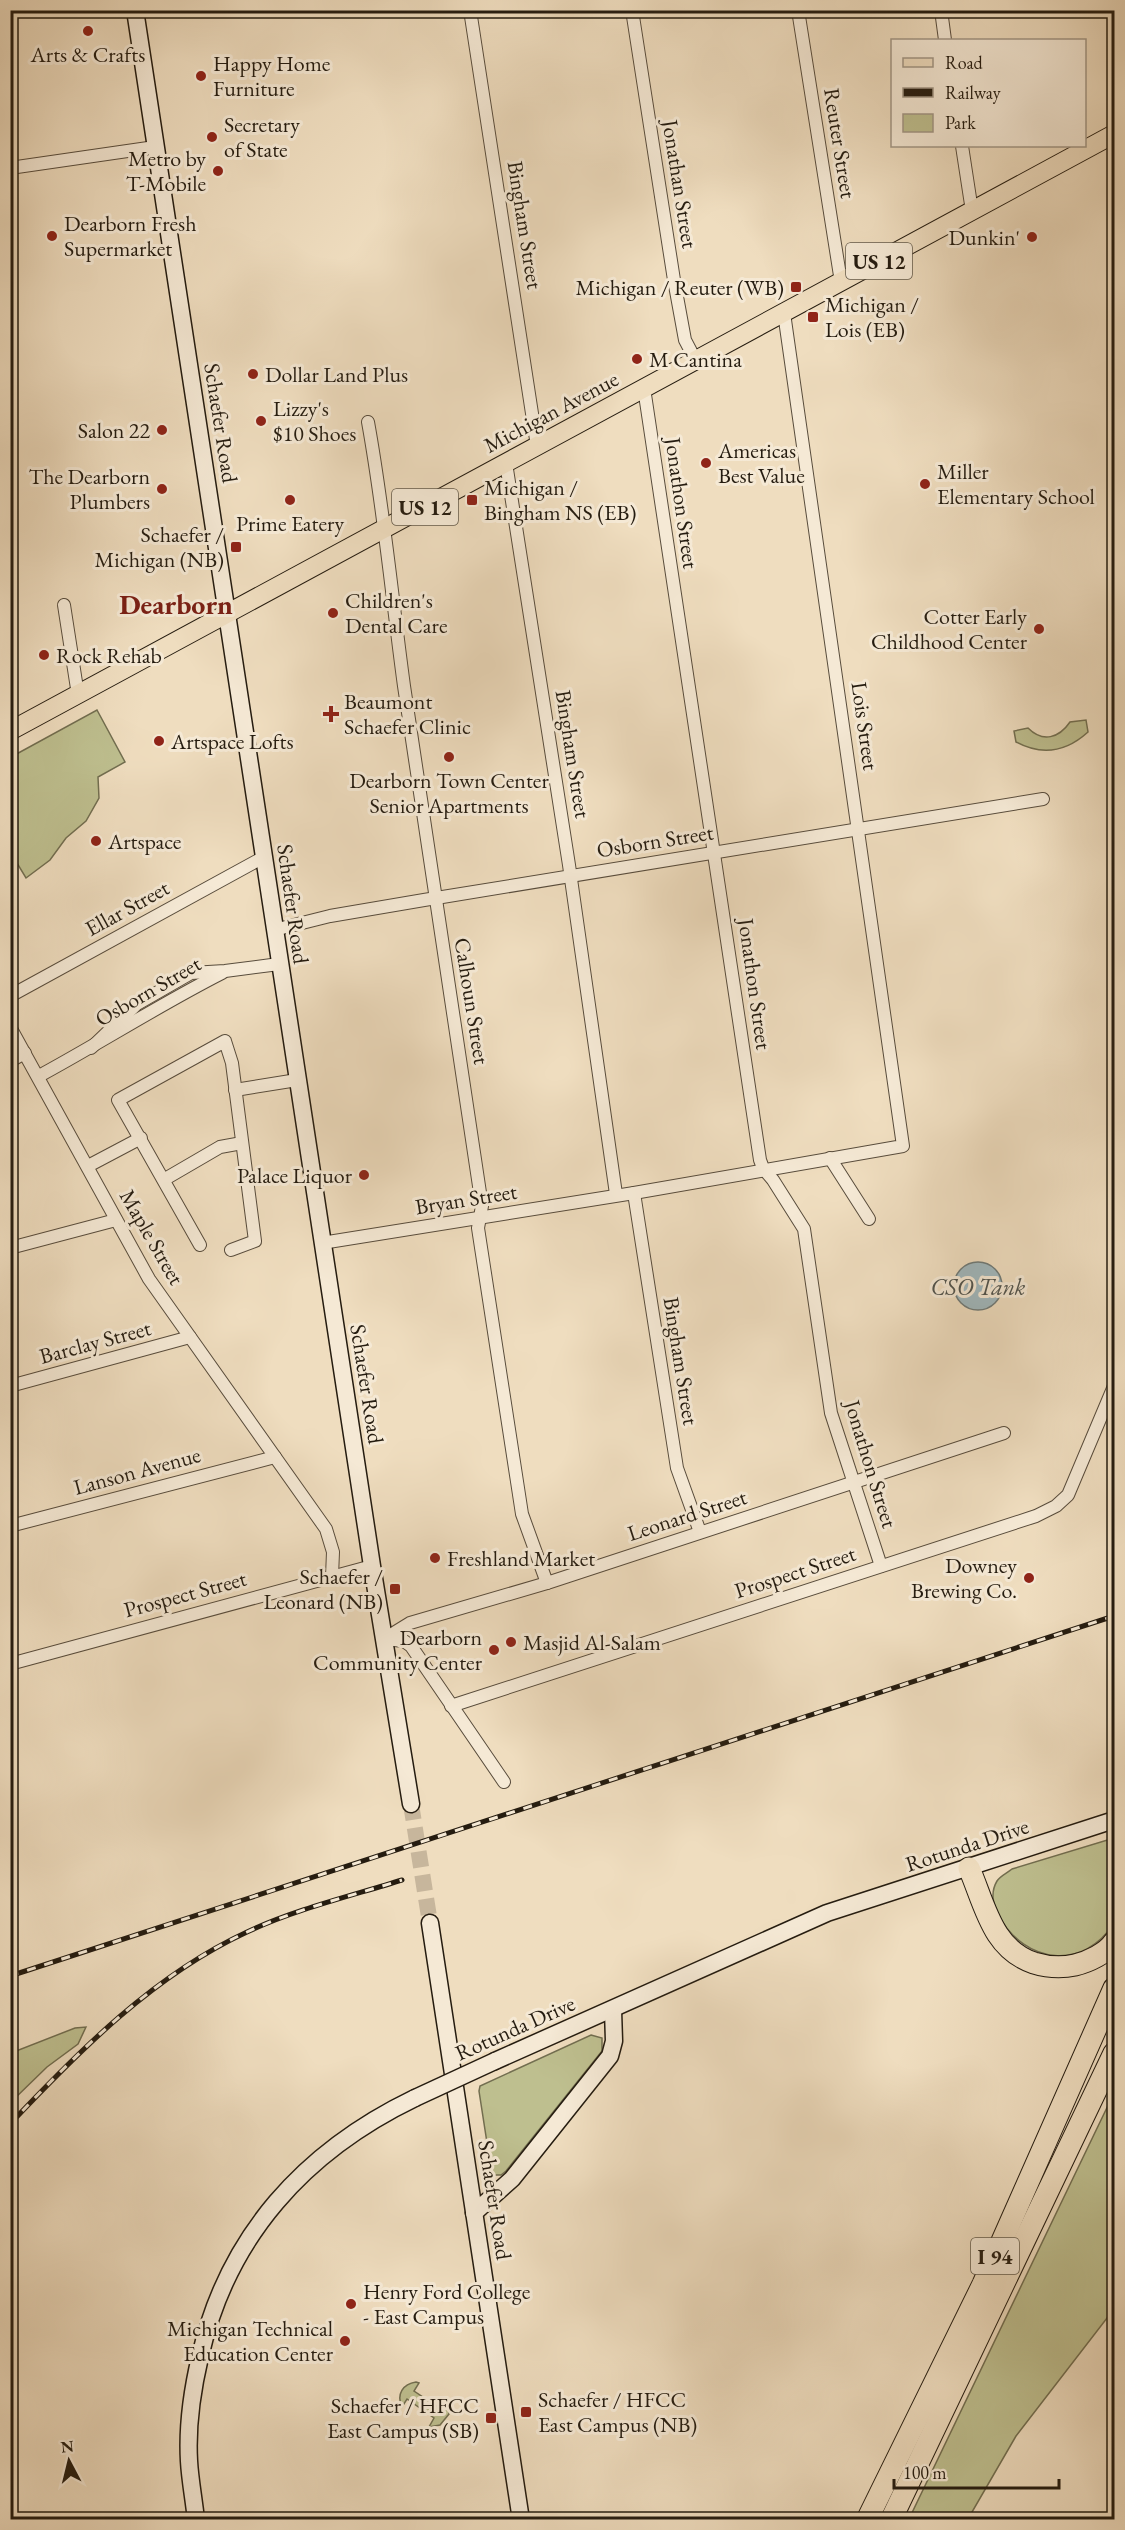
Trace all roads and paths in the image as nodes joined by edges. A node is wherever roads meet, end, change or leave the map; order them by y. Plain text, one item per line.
1 (135, 10) edge
2 (470, 10) edge
3 (632, 10) edge
4 (798, 10) edge
5 (940, 10) edge
6 (945, 39) edge
7 (1114, 134) edge
8 (155, 147) junction
9 (962, 147) edge
10 (10, 168) edge
11 (972, 211) junction
12 (841, 282) junction
13 (784, 313) junction
14 (696, 361) junction
15 (644, 388) junction
16 (368, 422) dead end
17 (537, 446) junction
18 (506, 463) junction
19 (384, 529) junction
20 (64, 605) dead end
21 (228, 614) junction
22 (78, 695) junction
23 (10, 731) edge
24 (1043, 799) dead end
25 (859, 828) junction
26 (714, 852) junction
27 (264, 857) junction
28 (570, 876) junction
29 (435, 898) junction
30 (274, 930) junction
31 (279, 964) junction
32 (10, 996) edge
33 (10, 1027) edge
34 (25, 1053) junction
35 (10, 1061) edge
36 (39, 1076) junction
37 (297, 1080) junction
38 (235, 1090) junction
39 (141, 1138) junction
40 (242, 1143) junction
41 (830, 1158) junction
42 (88, 1166) junction
43 (762, 1168) junction
44 (165, 1179) junction
45 (634, 1193) junction
46 (616, 1194) junction
47 (480, 1218) junction
48 (868, 1219) dead end
49 (116, 1220) junction
50 (322, 1242) junction
51 (200, 1245) dead end
52 (10, 1248) edge
53 (231, 1250) dead end
54 (190, 1337) junction
55 (10, 1386) edge
56 (1114, 1386) edge
57 (1004, 1433) dead end
58 (275, 1457) junction
59 (853, 1483) junction
60 (10, 1526) edge
61 (700, 1532) junction
62 (372, 1566) junction
63 (881, 1566) junction
64 (332, 1576) junction
65 (547, 1583) junction
66 (384, 1639) junction
67 (10, 1664) edge
68 (451, 1706) junction
69 (504, 1782) dead end
70 (411, 1804) tunnel mouth
71 (1114, 1820) edge
72 (969, 1868) junction
73 (430, 1923) tunnel mouth
74 (1114, 1942) edge
75 (1114, 1988) edge
76 (613, 2010) junction
77 (1114, 2053) edge
78 (474, 2213) junction
79 (196, 2520) edge
80 (521, 2520) edge
81 (867, 2520) edge
82 (891, 2520) edge

1 - 8 main road, Schaefer Road
2 - 17 street, Bingham Street
3 - 14 street, Jonathan Street
4 - 12 street, Reuter Street
5 - 6 street
7 - 11 main road, Michigan Avenue / US 12
8 - 10 street
8 - 21 main road, Schaefer Road
9 - 11 street
11 - 12 main road, Michigan Avenue / US 12
12 - 13 main road, Michigan Avenue / US 12
13 - 14 main road, Michigan Avenue / US 12
13 - 25 street, Lois Street
14 - 15 main road, Michigan Avenue / US 12
15 - 17 main road, Michigan Avenue / US 12
15 - 26 street, Jonathon Street
16 - 19 street, Calhoun Street
17 - 18 main road, Michigan Avenue / US 12
18 - 19 main road, Michigan Avenue / US 12
18 - 28 street, Bingham Street
19 - 21 main road, Michigan Avenue / US 12
19 - 29 street, Calhoun Street
20 - 22 street
21 - 22 main road, Michigan Avenue / US 12
21 - 27 main road, Schaefer Road
22 - 23 main road, Michigan Avenue / US 12
24 - 25 street, Osborn Street
25 - 26 street, Osborn Street
25 - 41 street, Lois Street
26 - 28 street, Osborn Street
26 - 43 street, Jonathon Street
27 - 30 main road, Schaefer Road
27 - 32 street, Ellar Street
28 - 29 street, Osborn Street
28 - 46 street, Bingham Street
29 - 30 street, Osborn Street
29 - 47 street, Calhoun Street
30 - 31 main road, Schaefer Road
31 - 36 street, Osborn Street
31 - 37 main road, Schaefer Road
33 - 34 street, Maple Street
34 - 35 street
34 - 36 street, Maple Street
36 - 42 street, Maple Street
37 - 38 street
37 - 50 main road, Schaefer Road
38 - 39 street
38 - 40 street
39 - 42 street
39 - 44 street
40 - 44 street
40 - 53 street
41 - 43 street
41 - 48 street
42 - 49 street, Maple Street
43 - 45 street
43 - 59 street, Jonathon Street
44 - 51 street
45 - 46 street, Bryan Street
45 - 61 street, Bingham Street
46 - 47 street, Bryan Street
47 - 50 street, Bryan Street
47 - 65 street, Calhoun Street
49 - 52 street
49 - 54 street, Maple Street
50 - 62 main road, Schaefer Road
54 - 55 street, Barclay Street
54 - 58 street, Maple Street
56 - 63 street, Prospect Street
57 - 59 street, Leonard Street
58 - 60 street, Lanson Avenue
58 - 64 street, Maple Street
59 - 61 street, Leonard Street
59 - 63 street, Jonathon Street
61 - 65 street, Leonard Street
62 - 64 street, Prospect Street
62 - 66 main road, Schaefer Road
63 - 68 street, Prospect Street
64 - 67 street, Prospect Street
65 - 66 street, Leonard Street
66 - 68 street
66 - 70 main road, Schaefer Road
68 - 69 street
71 - 72 main road, Rotunda Drive
72 - 74 highway
72 - 76 main road, Rotunda Drive
73 - 78 main road, Schaefer Road
75 - 81 highway, I 94
76 - 78 main road
76 - 79 main road, Rotunda Drive, bridge
77 - 82 highway, I 94
78 - 80 main road, Schaefer Road

